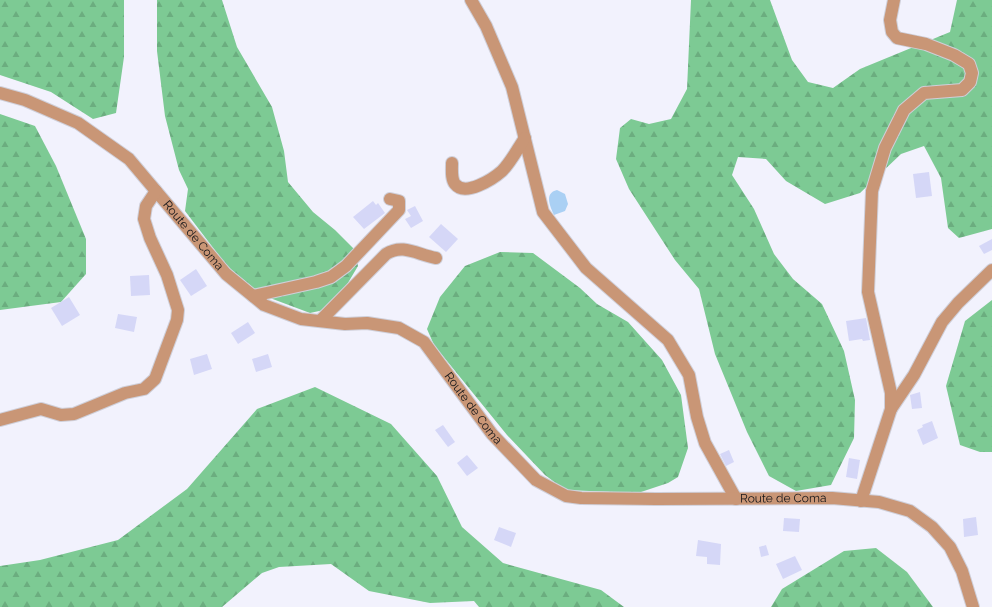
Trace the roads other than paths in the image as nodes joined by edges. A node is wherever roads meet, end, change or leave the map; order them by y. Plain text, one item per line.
1 (471, 0) edge
2 (894, 0) edge
3 (0, 93) edge
4 (525, 138) junction
5 (452, 164) dead end
6 (156, 191) junction
7 (390, 199) dead end
8 (436, 258) dead end
9 (992, 270) edge
10 (253, 296) junction
11 (320, 322) junction
12 (891, 409) junction
13 (0, 420) edge
14 (736, 499) junction
15 (861, 501) junction
16 (973, 607) edge

1 - 4 street
2 - 12 street
3 - 6 street, Route de Coma
4 - 5 street
4 - 14 street
6 - 10 street, Route de Coma
6 - 13 street
7 - 10 street
8 - 11 street
9 - 12 street
10 - 11 street, Route de Coma
11 - 14 street, Route de Coma
12 - 15 street
14 - 15 street, Route de Coma
15 - 16 street, Route de Coma

